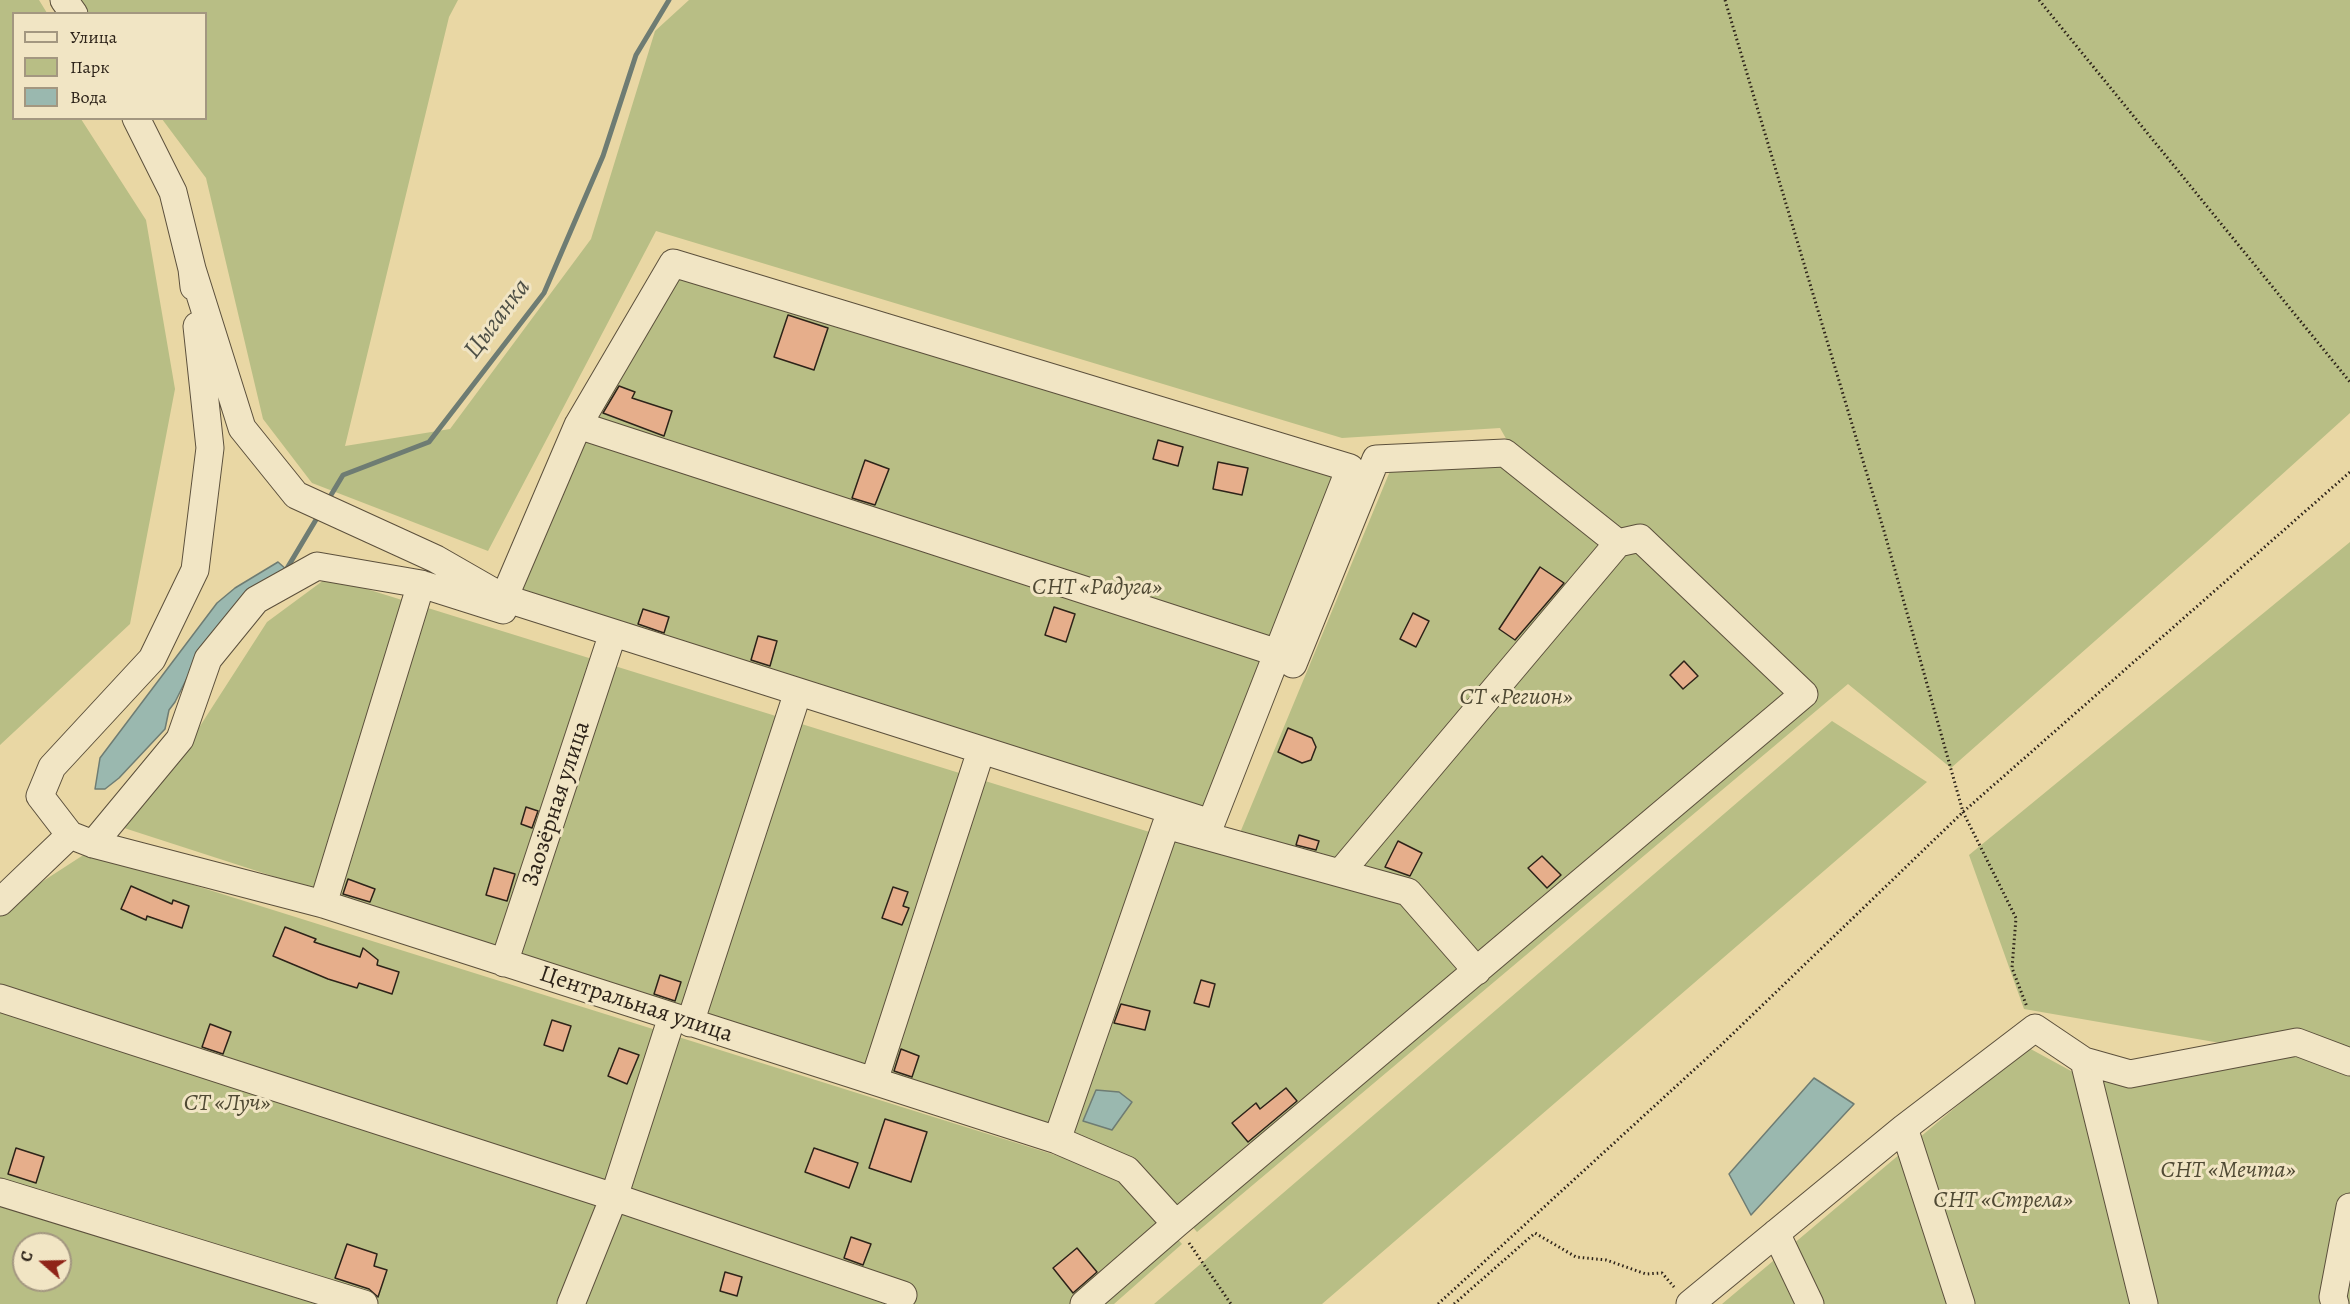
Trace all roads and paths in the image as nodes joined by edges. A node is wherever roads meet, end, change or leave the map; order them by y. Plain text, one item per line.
1 (1725, 0) edge
2 (2039, 0) edge
3 (137, 120) edge
4 (192, 269) junction
5 (2350, 381) edge
6 (578, 425) junction
7 (2350, 472) edge
8 (1618, 543) junction
9 (421, 584) junction
10 (504, 598) junction
11 (609, 645) junction
12 (1278, 653) junction
13 (794, 704) junction
14 (977, 764) junction
15 (1963, 812) junction
16 (1166, 825) junction
17 (81, 840) junction
18 (1221, 840) junction
19 (1340, 873) junction
20 (0, 902) edge
21 (323, 904) junction
22 (504, 963) junction
23 (1477, 971) junction
24 (0, 998) edge
25 (681, 1020) junction
26 (2035, 1028) junction
27 (2084, 1061) junction
28 (2350, 1062) edge
29 (874, 1082) junction
30 (1904, 1128) junction
31 (1057, 1140) junction
32 (0, 1192) edge
33 (614, 1197) junction
34 (2350, 1206) edge
35 (1176, 1224) junction
36 (1776, 1233) junction
37 (903, 1295) dead end
38 (1683, 1296) edge
39 (364, 1304) edge
40 (571, 1304) edge
41 (1084, 1304) edge
42 (1231, 1304) edge
43 (1438, 1304) edge
44 (1454, 1304) edge
45 (1810, 1304) edge
46 (1961, 1304) edge
47 (2144, 1304) edge
48 (2335, 1304) edge

1 - 15 path
2 - 5 path
3 - 4 street
4 - 10 street
4 - 17 street
6 - 10 street
6 - 12 street
6 - 12 street
7 - 15 path
8 - 18 street
8 - 19 street
8 - 23 street
9 - 11 street
9 - 17 street
9 - 21 street
10 - 12 street
11 - 13 street
11 - 22 street, Заозёрная улица
13 - 14 street
13 - 25 street
14 - 16 street
14 - 29 street
15 - 26 path
15 - 43 path
16 - 18 street
16 - 31 street
17 - 20 street
17 - 21 street, Центральная улица
18 - 19 street
19 - 23 street
21 - 22 street, Центральная улица
22 - 25 street, Центральная улица
23 - 35 street
24 - 33 street
25 - 29 street, Центральная улица
25 - 33 street
26 - 27 street
26 - 30 street
27 - 28 street
27 - 47 street
29 - 31 street, Центральная улица
30 - 36 street
30 - 46 street
31 - 35 street, Центральная улица
32 - 39 street
33 - 37 street
33 - 40 street
34 - 48 street
35 - 41 street
35 - 42 path
36 - 38 street
36 - 45 street
38 - 44 path

